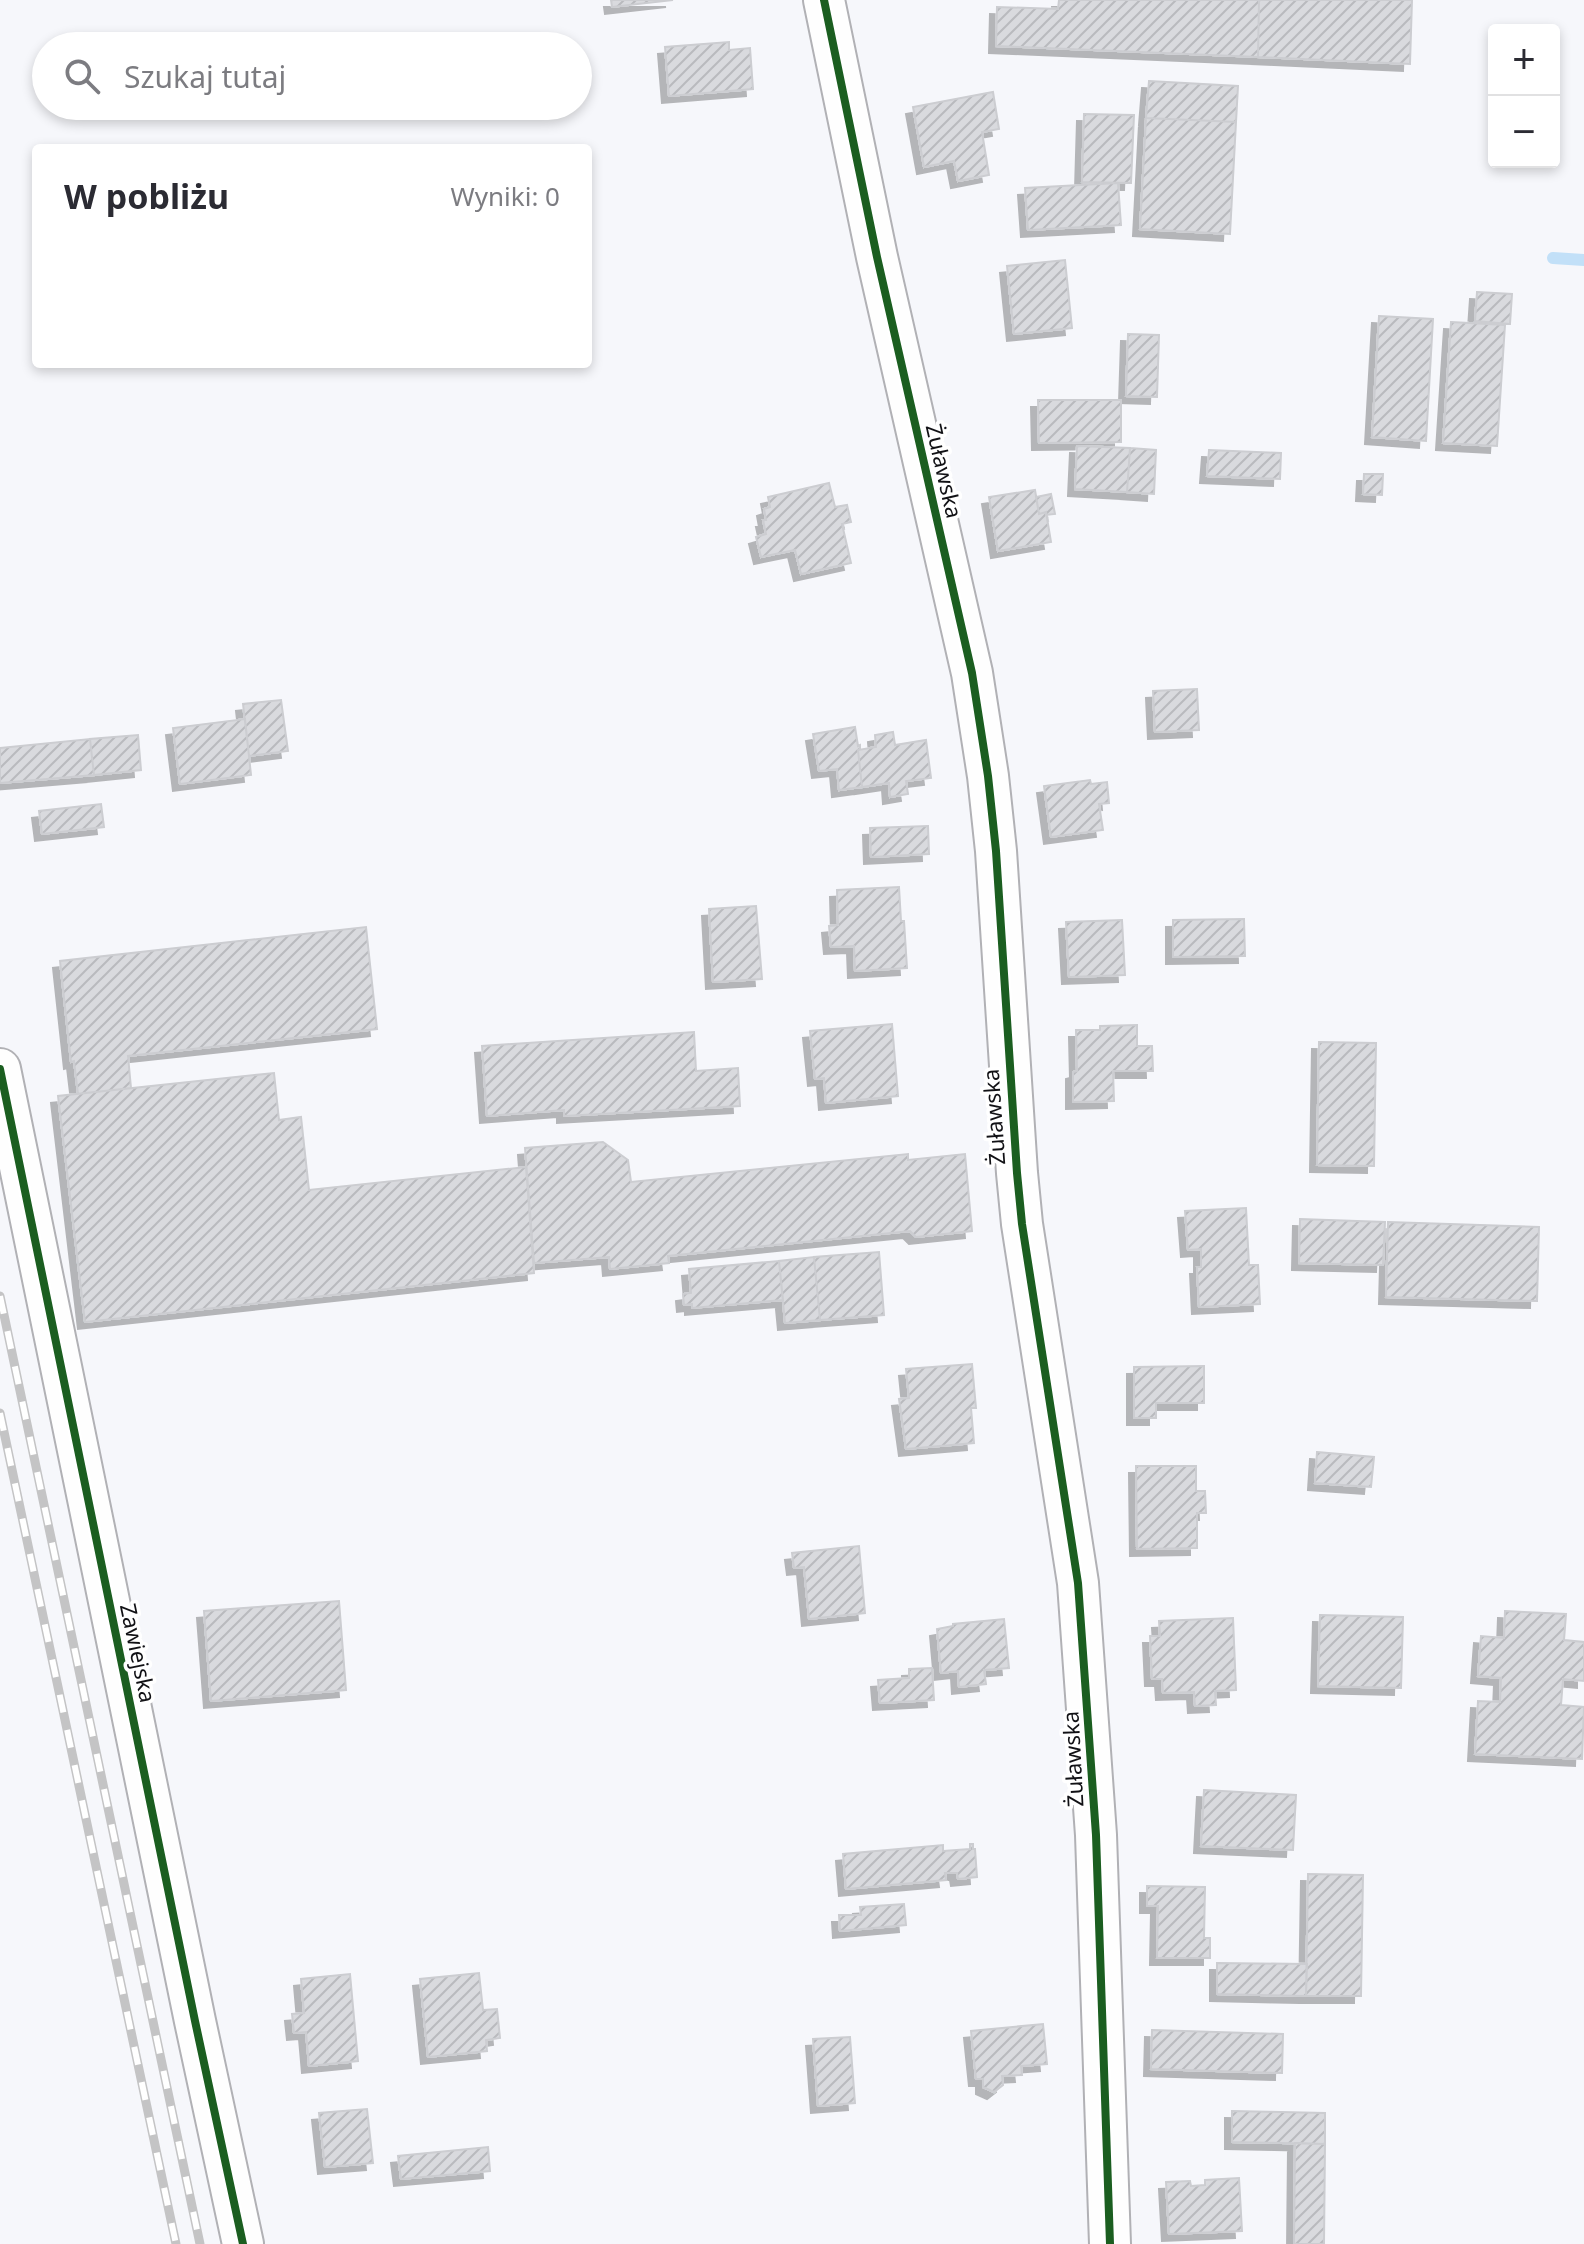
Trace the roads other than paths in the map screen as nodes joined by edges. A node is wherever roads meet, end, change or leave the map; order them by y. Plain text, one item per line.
1 (824, 0) edge
2 (0, 1069) edge
3 (243, 2244) edge
4 (1110, 2244) edge

1 - 4 street, Żuławska
2 - 3 street, Zawiejska

